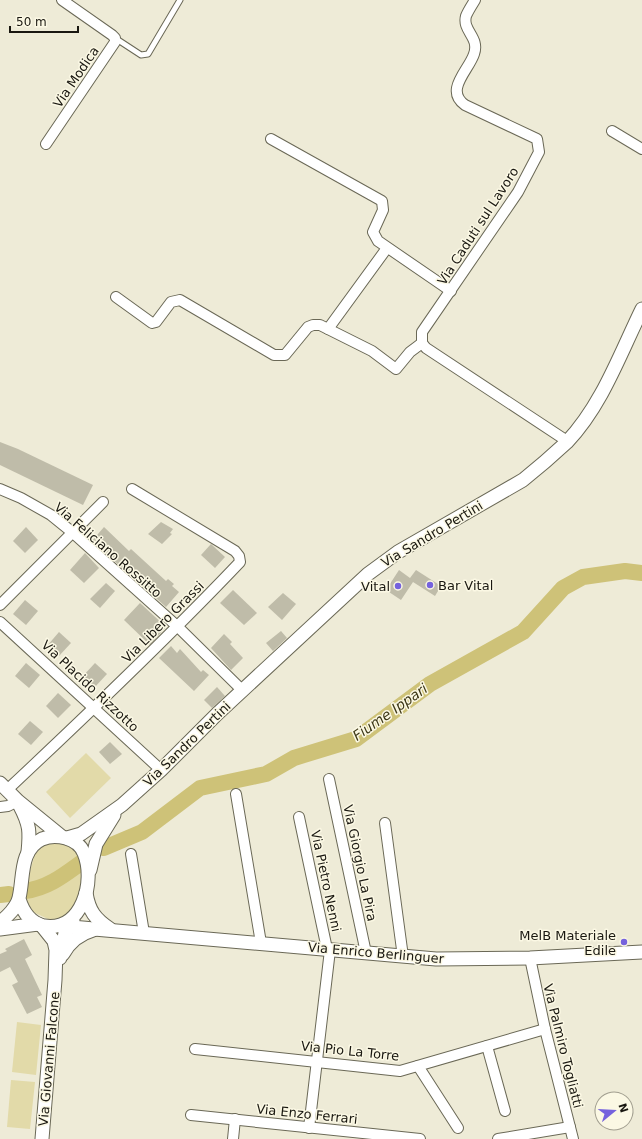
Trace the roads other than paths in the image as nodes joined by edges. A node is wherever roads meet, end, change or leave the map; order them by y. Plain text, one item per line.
1 (62, 0) edge
2 (180, 0) edge
3 (475, 0) edge
4 (115, 38) junction
5 (612, 131) dead end
6 (271, 139) dead end
7 (46, 144) dead end
8 (642, 149) edge
9 (387, 248) junction
10 (451, 290) junction
11 (116, 298) dead end
12 (642, 309) edge
13 (328, 330) junction
14 (422, 343) junction
15 (567, 441) junction
16 (0, 489) edge
17 (132, 489) dead end
18 (103, 502) dead end
19 (72, 532) junction
20 (0, 605) edge
21 (0, 622) edge
22 (178, 627) junction
23 (244, 691) junction
24 (94, 708) junction
25 (162, 770) junction
26 (329, 779) dead end
27 (3, 787) edge
28 (236, 794) dead end
29 (18, 801) junction
30 (122, 805) junction
31 (0, 808) edge
32 (299, 817) dead end
33 (385, 823) dead end
34 (64, 837) junction
35 (28, 852) junction
36 (131, 854) dead end
37 (87, 884) junction
38 (18, 899) junction
39 (0, 922) edge
40 (40, 925) junction
41 (64, 926) junction
42 (0, 929) edge
43 (104, 929) junction
44 (144, 932) junction
45 (262, 943) junction
46 (329, 950) junction
47 (642, 952) edge
48 (366, 953) junction
49 (403, 957) junction
50 (530, 958) junction
51 (60, 959) junction
52 (55, 980) junction
53 (545, 1029) junction
54 (487, 1046) junction
55 (195, 1049) dead end
56 (317, 1061) junction
57 (418, 1066) junction
58 (505, 1111) dead end
59 (191, 1115) dead end
60 (235, 1119) junction
61 (570, 1126) junction
62 (309, 1128) junction
63 (458, 1128) dead end
64 (42, 1139) edge
65 (233, 1139) edge
66 (420, 1139) edge
67 (498, 1139) edge
68 (573, 1139) edge

1 - 4 street, Via Modica
2 - 4 lane
3 - 10 street, Via Caduti sul Lavoro
4 - 7 street, Via Modica
5 - 8 street
6 - 9 street
9 - 10 street
9 - 13 street
10 - 14 street, Via Caduti sul Lavoro
11 - 13 street
12 - 15 main road, Via Sandro Pertini
13 - 14 street
14 - 15 street
15 - 23 main road, Via Sandro Pertini
16 - 19 street, Via Feliciano Rossitto
17 - 22 street, Via Libero Grassi
18 - 19 street
19 - 20 street
19 - 22 street, Via Feliciano Rossitto
21 - 24 street, Via Placido Rizzotto
22 - 23 street, Via Feliciano Rossitto
22 - 24 street, Via Libero Grassi
23 - 25 main road, Via Sandro Pertini
24 - 25 street, Via Placido Rizzotto
24 - 27 street, Via Libero Grassi
25 - 30 main road, Via Sandro Pertini
26 - 48 street, Via Giorgio La Pira
27 - 29 main road
28 - 45 street
29 - 31 street
29 - 34 main road
29 - 35 main road
30 - 34 main road
30 - 37 main road
32 - 46 street, Via Pietro Nenni
33 - 49 street
34 - 35 main road
34 - 37 main road
35 - 38 main road
36 - 44 street
37 - 41 main road
37 - 43 main road
38 - 39 main road
38 - 40 main road
40 - 41 main road
40 - 42 main road
40 - 52 main road
41 - 43 main road, Via Enrico Berlinguer
41 - 51 main road
43 - 44 main road, Via Enrico Berlinguer
43 - 51 main road
44 - 45 main road, Via Enrico Berlinguer
45 - 46 main road, Via Enrico Berlinguer
46 - 48 main road, Via Enrico Berlinguer
46 - 56 street, Via Pietro Nenni
47 - 50 main road, Via Enrico Berlinguer
48 - 49 main road, Via Enrico Berlinguer
49 - 50 main road, Via Enrico Berlinguer
50 - 53 street, Via Palmiro Togliatti
51 - 52 main road
52 - 64 main road, Via Giovanni Falcone
53 - 54 street, Via Pio La Torre
53 - 61 street, Via Palmiro Togliatti
54 - 57 street, Via Pio La Torre
54 - 58 street
55 - 56 street, Via Pio La Torre
56 - 57 street, Via Pio La Torre
56 - 62 street, Via Pietro Nenni
57 - 63 street
59 - 60 street, Via Enzo Ferrari
60 - 62 street, Via Enzo Ferrari
60 - 65 street
61 - 67 street
61 - 68 street, Via Palmiro Togliatti
62 - 66 street, Via Enzo Ferrari

